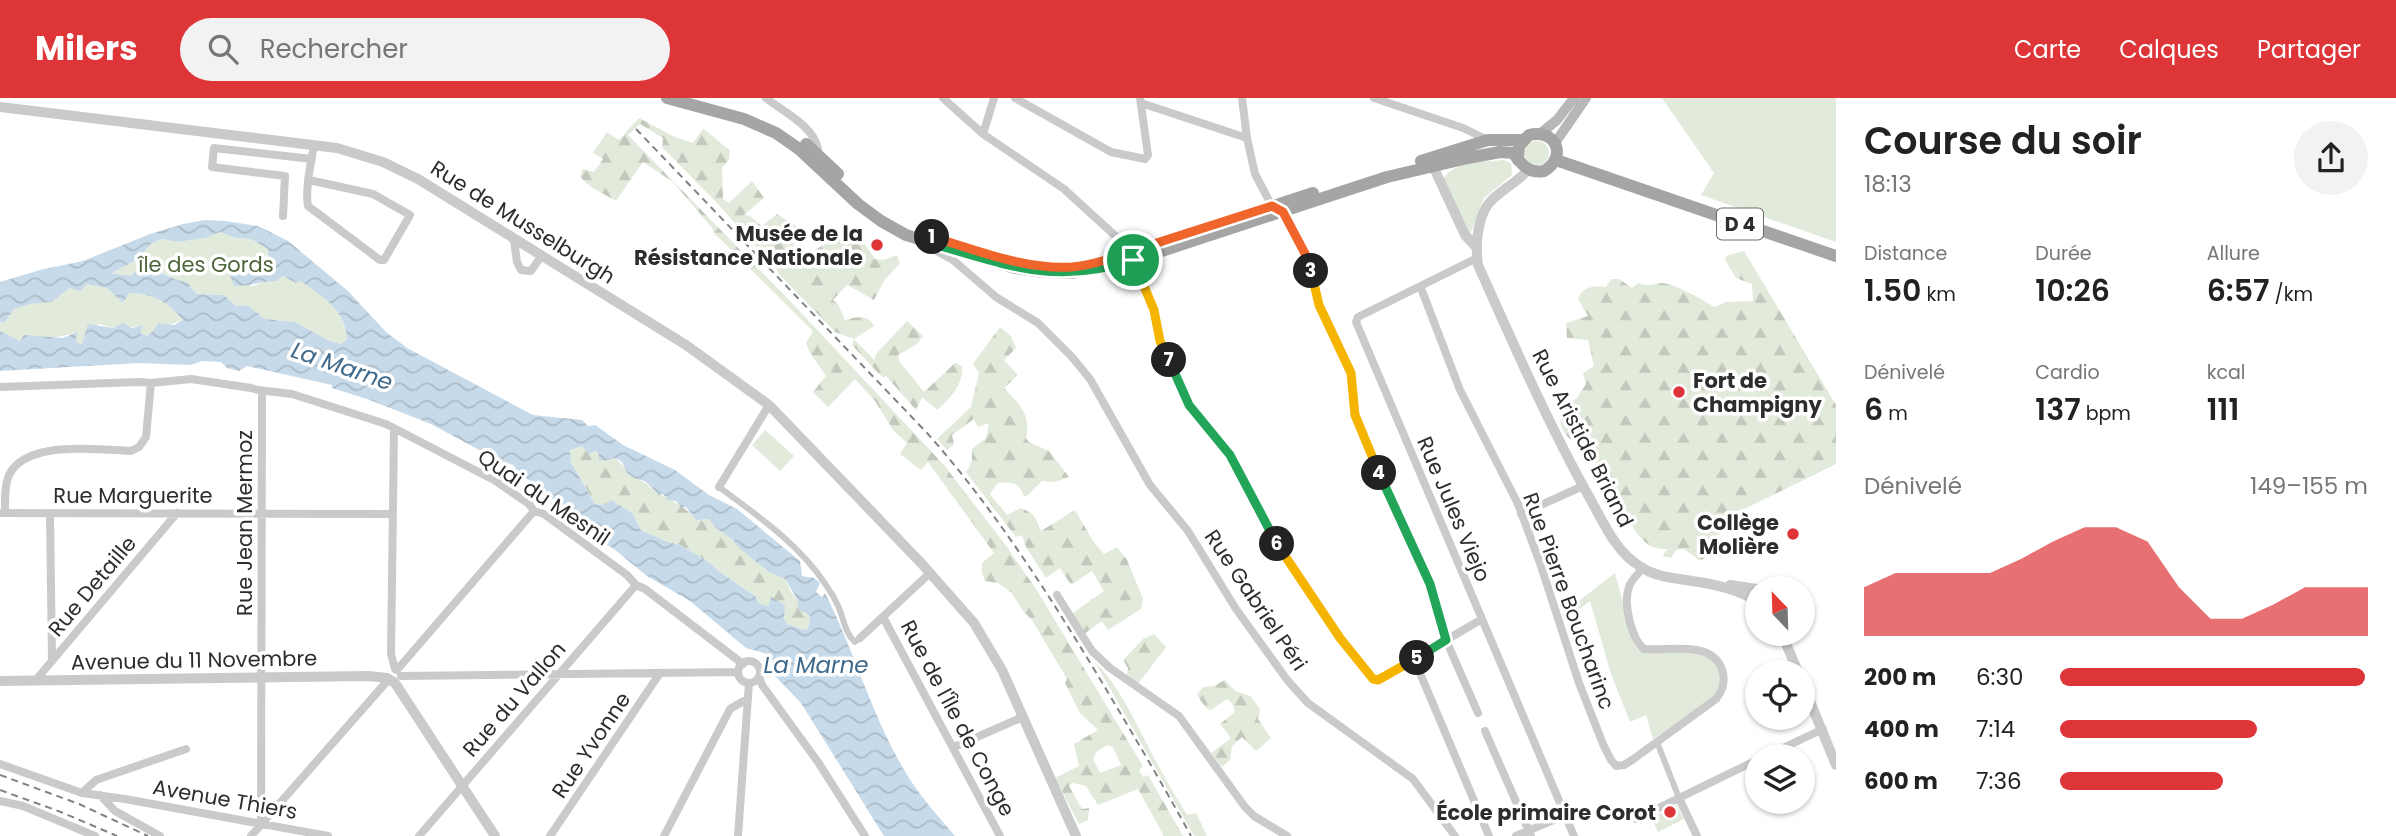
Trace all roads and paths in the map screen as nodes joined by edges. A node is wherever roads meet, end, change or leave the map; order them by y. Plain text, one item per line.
1 (667, 98) edge
2 (691, 98) edge
3 (766, 98) edge
4 (943, 98) edge
5 (994, 98) edge
6 (1015, 98) edge
7 (1242, 98) edge
8 (1374, 98) edge
9 (1574, 98) edge
10 (1586, 98) edge
11 (1141, 101) edge
12 (0, 107) edge
13 (1541, 133) junction
14 (221, 134) junction
15 (984, 134) junction
16 (1247, 138) junction
17 (1488, 140) junction
18 (1523, 140) junction
19 (1555, 143) junction
20 (314, 145) junction
21 (219, 147) junction
22 (813, 155) junction
23 (312, 159) junction
24 (1518, 160) junction
25 (1556, 160) junction
26 (1433, 166) junction
27 (1528, 170) junction
28 (309, 180) junction
29 (1277, 209) junction
30 (283, 216) dead end
31 (514, 240) junction
32 (931, 240) junction
33 (1121, 241) dead end
34 (1477, 253) junction
35 (542, 255) junction
36 (1131, 256) junction
37 (1836, 256) edge
38 (1421, 288) junction
39 (151, 383) junction
40 (0, 387) edge
41 (262, 391) junction
42 (769, 405) junction
43 (394, 429) junction
44 (1583, 486) junction
45 (719, 487) joint
46 (534, 511) junction
47 (262, 512) junction
48 (3, 513) edge
49 (50, 513) junction
50 (177, 513) junction
51 (392, 514) junction
52 (1521, 514) junction
53 (1642, 569) junction
54 (930, 573) junction
55 (1704, 583) junction
56 (636, 584) junction
57 (1745, 588) edge
58 (1057, 595) dead end
59 (1745, 595) edge
60 (883, 617) junction
61 (1482, 619) junction
62 (860, 638) joint
63 (1446, 640) junction
64 (1414, 659) junction
65 (52, 661) junction
66 (740, 668) junction
67 (660, 673) junction
68 (557, 675) junction
69 (394, 676) junction
70 (759, 677) junction
71 (261, 678) junction
72 (0, 681) edge
73 (35, 681) junction
74 (749, 683) junction
75 (747, 699) junction
76 (1815, 711) edge
77 (1478, 713) dead end
78 (1023, 717) junction
79 (1823, 729) junction
80 (1485, 731) dead end
81 (1657, 742) junction
82 (1791, 744) edge
83 (954, 747) junction
84 (186, 749) dead end
85 (0, 764) edge
86 (1836, 765) edge
87 (1745, 766) edge
88 (462, 786) junction
89 (82, 793) junction
90 (100, 795) junction
91 (116, 797) junction
92 (1679, 798) junction
93 (0, 801) edge
94 (119, 813) junction
95 (1565, 815) junction
96 (1636, 819) dead end
97 (261, 824) junction
98 (1530, 833) edge
99 (95, 836) edge
100 (160, 836) edge
101 (251, 836) edge
102 (328, 836) edge
103 (419, 836) edge
104 (495, 836) edge
105 (550, 836) edge
106 (664, 836) edge
107 (738, 836) edge
108 (865, 836) edge
109 (1000, 836) edge
110 (1076, 836) edge
111 (1287, 836) edge
112 (1455, 836) edge
113 (1489, 836) edge
114 (1516, 836) edge
115 (1574, 836) edge
116 (1697, 836) edge

1 - 22 main road
2 - 22 main road
3 - 22 street
4 - 15 street
5 - 15 street
6 - 11 street
7 - 16 street
8 - 17 street
9 - 13 main road
10 - 19 main road
11 - 16 street
12 - 14 street, Rue de Musselburgh
13 - 18 main road
13 - 19 main road
14 - 20 street, Rue de Musselburgh
14 - 21 street
15 - 33 street
16 - 29 street
17 - 18 main road
17 - 29 main road
18 - 24 main road
19 - 25 main road
20 - 23 street
20 - 31 street, Rue de Musselburgh
21 - 23 street
21 - 30 street
22 - 32 main road
23 - 28 street
24 - 26 main road
24 - 27 main road
25 - 27 main road
25 - 37 main road, D 4
26 - 29 main road
26 - 34 street, Rue Aristide Briand
27 - 34 street
28 - 28 street
29 - 36 main road
29 - 63 street
31 - 35 street, Rue de Musselburgh
31 - 35 street
32 - 36 main road
32 - 112 street, Rue Gabriel Péri
34 - 38 street, Rue Jules Viejo
34 - 44 street, Rue Aristide Briand
35 - 42 street, Rue de Musselburgh
36 - 64 street
38 - 52 street, Rue Pierre Boucharinc
38 - 61 street, Rue Jules Viejo
39 - 40 street, Quai du Mesnil
39 - 41 street, Quai du Mesnil
39 - 48 street
41 - 43 street, Quai du Mesnil
41 - 47 street, Rue Jean Mermoz
42 - 45 street
42 - 54 street, Rue de Musselburgh
43 - 46 street, Quai du Mesnil
43 - 51 street
44 - 52 street
44 - 53 street, Rue Aristide Briand
45 - 62 street
46 - 56 street, Quai du Mesnil
46 - 69 street
47 - 50 street, Rue Marguerite
47 - 51 street, Rue Marguerite
47 - 71 street, Rue Jean Mermoz
48 - 49 street, Rue Marguerite
49 - 50 street, Rue Marguerite
49 - 65 street
50 - 65 street, Rue Detaille
51 - 69 street
52 - 81 street, Rue Pierre Boucharinc
53 - 55 street, Rue Aristide Briand
53 - 81 street
54 - 60 street
54 - 78 street, Rue de Musselburgh
55 - 57 street, Rue Aristide Briand
55 - 59 street, Rue Aristide Briand
56 - 66 street, Quai du Mesnil
56 - 68 street, Rue du Vallon
58 - 111 street
60 - 62 street
60 - 83 street, Rue de l'Île de Conge
61 - 63 street
61 - 95 street, Rue Jules Viejo
63 - 64 street
63 - 77 street
64 - 113 street
65 - 73 street, Rue Detaille
66 - 67 street, Avenue du 11 Novembre
66 - 70 street
66 - 74 street
67 - 68 street, Avenue du 11 Novembre
67 - 105 street, Rue Yvonne
68 - 69 street, Avenue du 11 Novembre
68 - 88 street, Rue du Vallon
69 - 71 street, Avenue du 11 Novembre
69 - 88 street
69 - 97 street
70 - 74 street
70 - 108 street
71 - 73 street, Avenue du 11 Novembre
71 - 97 street, Rue Jean Mermoz
72 - 73 street, Avenue du 11 Novembre
74 - 75 street
75 - 106 street
75 - 107 street
76 - 79 street
78 - 83 street
78 - 110 street, Rue de Musselburgh
79 - 82 street
79 - 86 street
80 - 98 street
81 - 92 street
83 - 109 street, Rue de l'Île de Conge
84 - 89 street
85 - 89 street, Avenue Thiers
87 - 92 street
88 - 103 street, Rue du Vallon
88 - 104 street
89 - 90 street, Avenue Thiers
90 - 91 street, Avenue Thiers
90 - 94 street
91 - 94 street
91 - 97 street, Avenue Thiers
92 - 96 street
92 - 116 street
93 - 99 street
94 - 100 street
95 - 98 street
95 - 115 street, Rue Jules Viejo
97 - 101 street
97 - 102 street, Avenue Thiers
98 - 114 street

